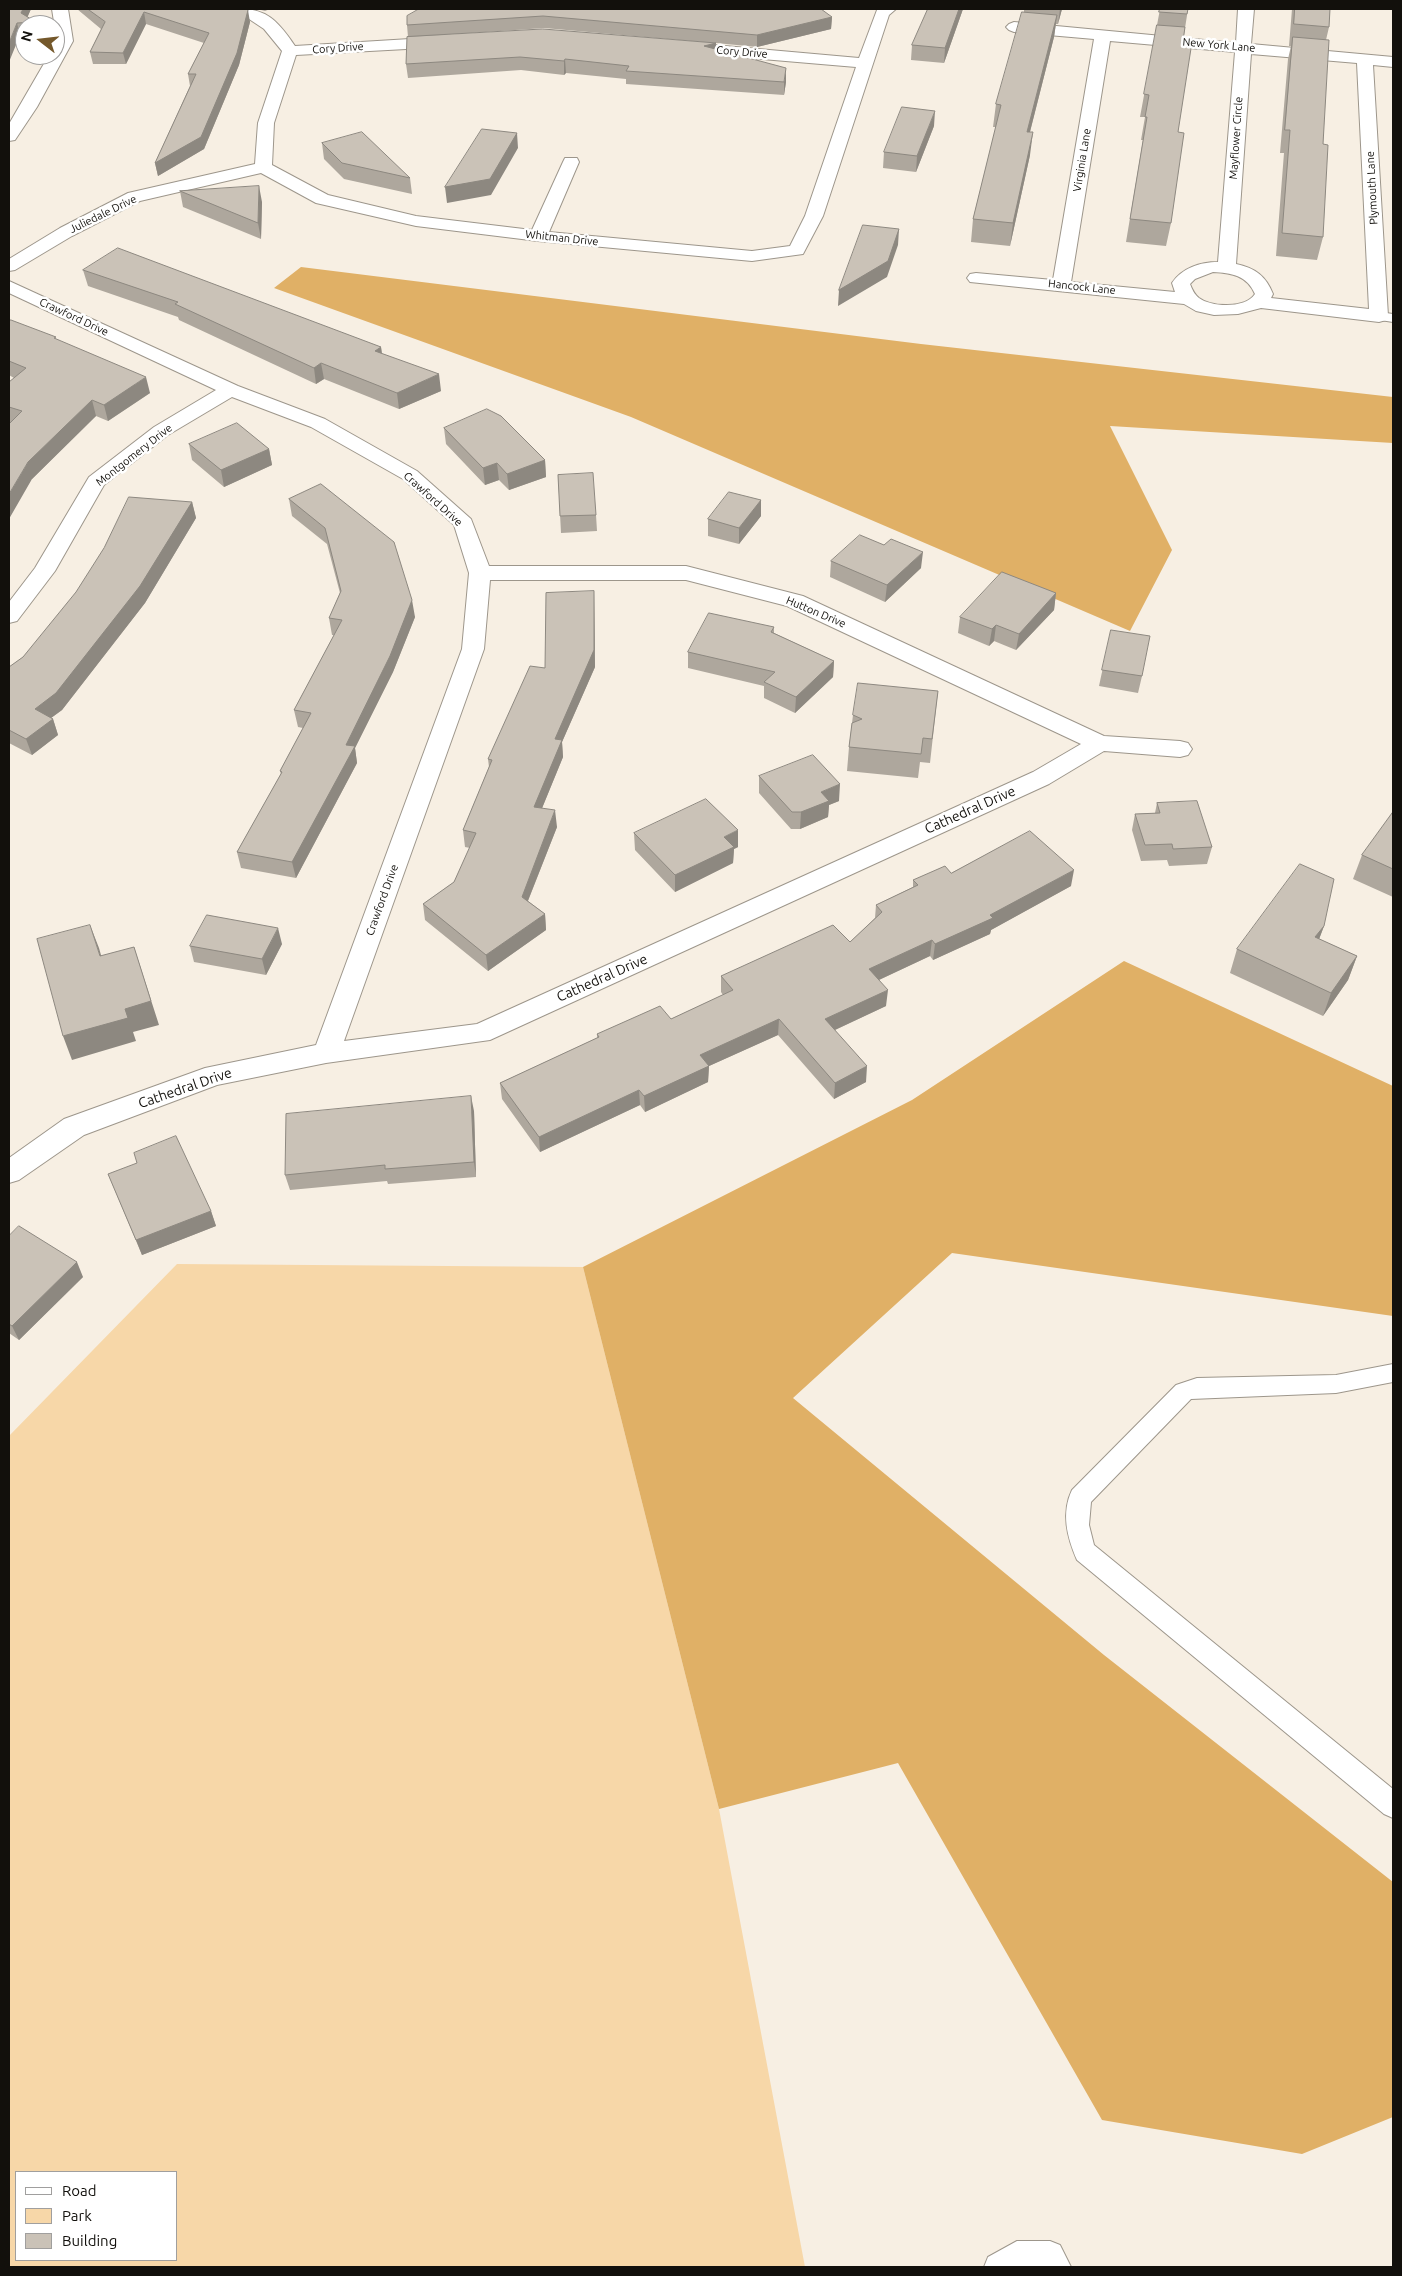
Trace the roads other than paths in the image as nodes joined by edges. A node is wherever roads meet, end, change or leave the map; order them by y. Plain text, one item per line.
1 (60, 9) edge
2 (242, 9) edge
3 (888, 9) edge
4 (1246, 9) edge
5 (1014, 27) dead end
6 (1103, 35) junction
7 (456, 41) edge
8 (661, 45) edge
9 (1243, 47) junction
10 (290, 52) junction
11 (1365, 60) junction
12 (1393, 62) edge
13 (866, 63) junction
14 (9, 136) edge
15 (571, 162) dead end
16 (263, 167) junction
17 (538, 236) junction
18 (9, 266) edge
19 (1227, 268) junction
20 (976, 278) dead end
21 (1062, 285) junction
22 (9, 286) edge
23 (1188, 298) junction
24 (1259, 302) junction
25 (1386, 317) edge
26 (231, 390) junction
27 (480, 573) junction
28 (9, 616) edge
29 (1100, 743) junction
30 (1180, 749) dead end
31 (326, 1052) junction
32 (9, 1172) edge
33 (1393, 1372) edge
34 (1393, 1805) edge
35 (998, 2267) edge
36 (1057, 2267) edge

1 - 14 street
2 - 10 street
3 - 13 street, Whitman Drive
4 - 9 street, Mayflower Circle
5 - 6 street, New York Lane
6 - 9 street, New York Lane
6 - 21 street, Virginia Lane
7 - 10 street, Cory Drive
8 - 13 street, Cory Drive
9 - 11 street, New York Lane
9 - 19 street, Mayflower Circle
10 - 16 street
11 - 12 street, New York Lane
11 - 25 street, Plymouth Lane
13 - 17 street, Whitman Drive
15 - 17 street
16 - 17 street, Whitman Drive
16 - 18 street, Juliedale Drive
19 - 23 street
19 - 24 street
20 - 21 street, Hancock Lane
21 - 23 street, Hancock Lane
22 - 26 street, Crawford Drive
23 - 24 street, Hancock Lane
24 - 25 street, Hancock Lane
26 - 27 street, Crawford Drive
26 - 28 street, Montgomery Drive
27 - 29 street, Hutton Drive
27 - 31 street, Crawford Drive
29 - 30 street
29 - 31 street, Cathedral Drive
31 - 32 street, Cathedral Drive
33 - 34 lane
35 - 36 lane

